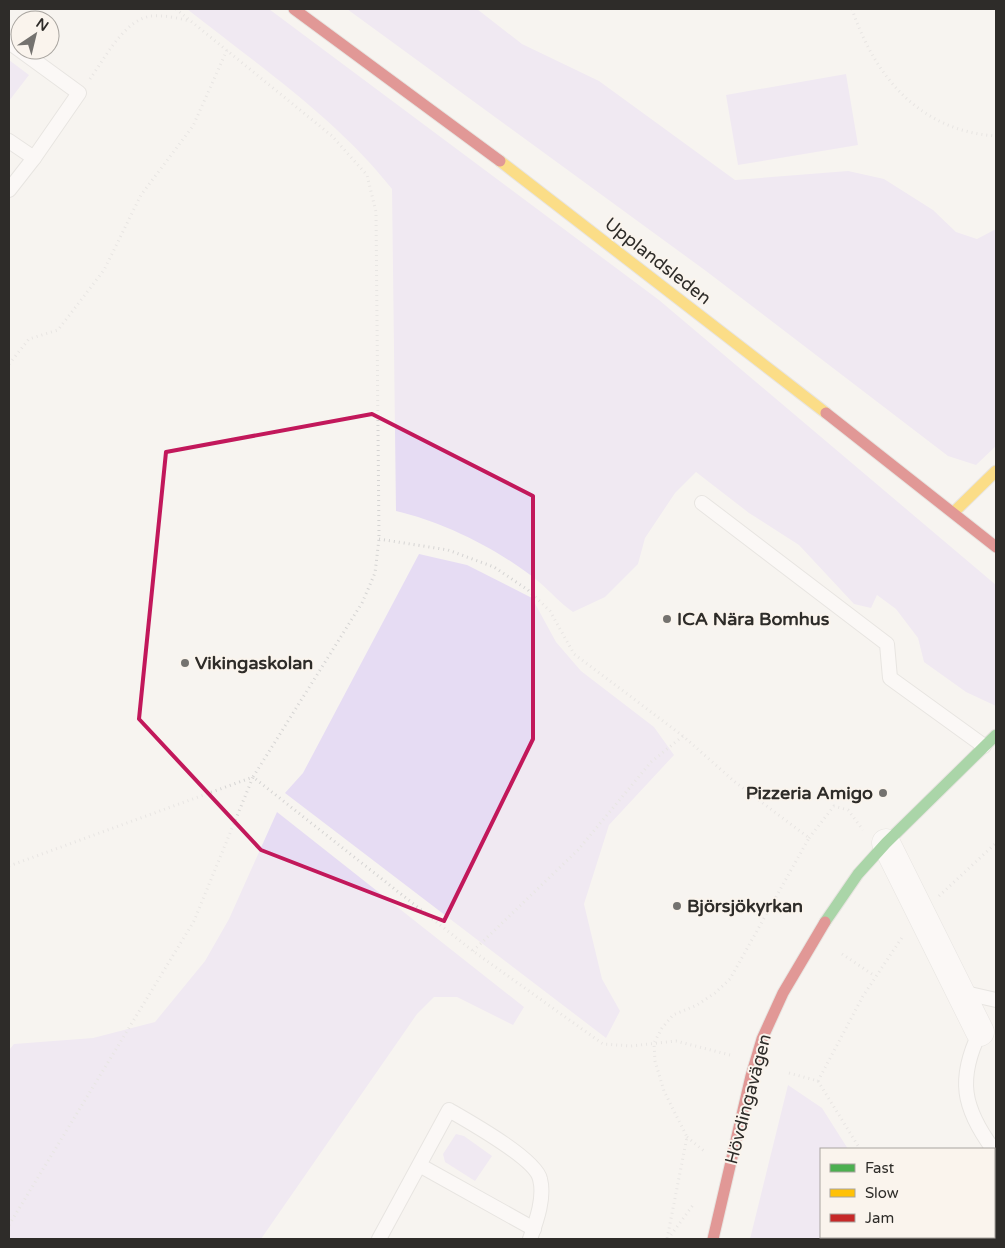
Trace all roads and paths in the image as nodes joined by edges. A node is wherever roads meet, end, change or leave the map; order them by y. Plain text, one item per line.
1 (176, 9) edge
2 (294, 9) edge
3 (852, 9) edge
4 (190, 21) junction
5 (9, 42) edge
6 (227, 50) junction
7 (78, 94) junction
8 (996, 136) edge
9 (9, 141) edge
10 (34, 158) junction
11 (9, 190) edge
12 (9, 364) edge
13 (996, 471) edge
14 (702, 502) dead end
15 (954, 512) junction
16 (379, 539) junction
17 (996, 547) edge
18 (996, 735) edge
19 (683, 736) junction
20 (984, 746) junction
21 (253, 777) junction
22 (809, 838) junction
23 (996, 843) edge
24 (886, 844) junction
25 (9, 866) edge
26 (921, 914) junction
27 (473, 951) junction
28 (842, 954) dead end
29 (875, 976) junction
30 (961, 992) junction
31 (996, 1000) edge
32 (980, 1032) joint
33 (654, 1043) junction
34 (733, 1056) dead end
35 (789, 1073) dead end
36 (818, 1081) junction
37 (687, 1137) junction
38 (859, 1148) edge
39 (992, 1148) edge
40 (704, 1150) dead end
41 (421, 1166) junction
42 (693, 1205) dead end
43 (9, 1225) edge
44 (532, 1234) edge
45 (379, 1239) edge
46 (668, 1239) edge
47 (713, 1239) edge

1 - 4 path
2 - 15 street, Upplandsleden
3 - 8 path
4 - 6 path
4 - 7 path
5 - 7 lane
6 - 12 path
6 - 16 path
7 - 10 lane
9 - 10 lane
10 - 11 lane
13 - 15 street
14 - 20 lane
15 - 17 street, Upplandsleden
16 - 19 path
16 - 21 path
18 - 20 street, Hövdingavägen
19 - 22 path
19 - 27 path
20 - 24 street, Hövdingavägen
21 - 25 path
21 - 27 path
21 - 43 path
22 - 24 path
22 - 33 path
23 - 26 path
24 - 26 street
24 - 47 street, Hövdingavägen
26 - 29 path
26 - 30 street
27 - 33 path
28 - 29 path
29 - 36 path
30 - 31 lane
30 - 32 street
32 - 39 lane
33 - 34 path
33 - 37 path
35 - 36 path
36 - 38 path
37 - 40 path
37 - 46 path
41 - 44 lane
41 - 44 lane
41 - 45 lane
42 - 46 path

